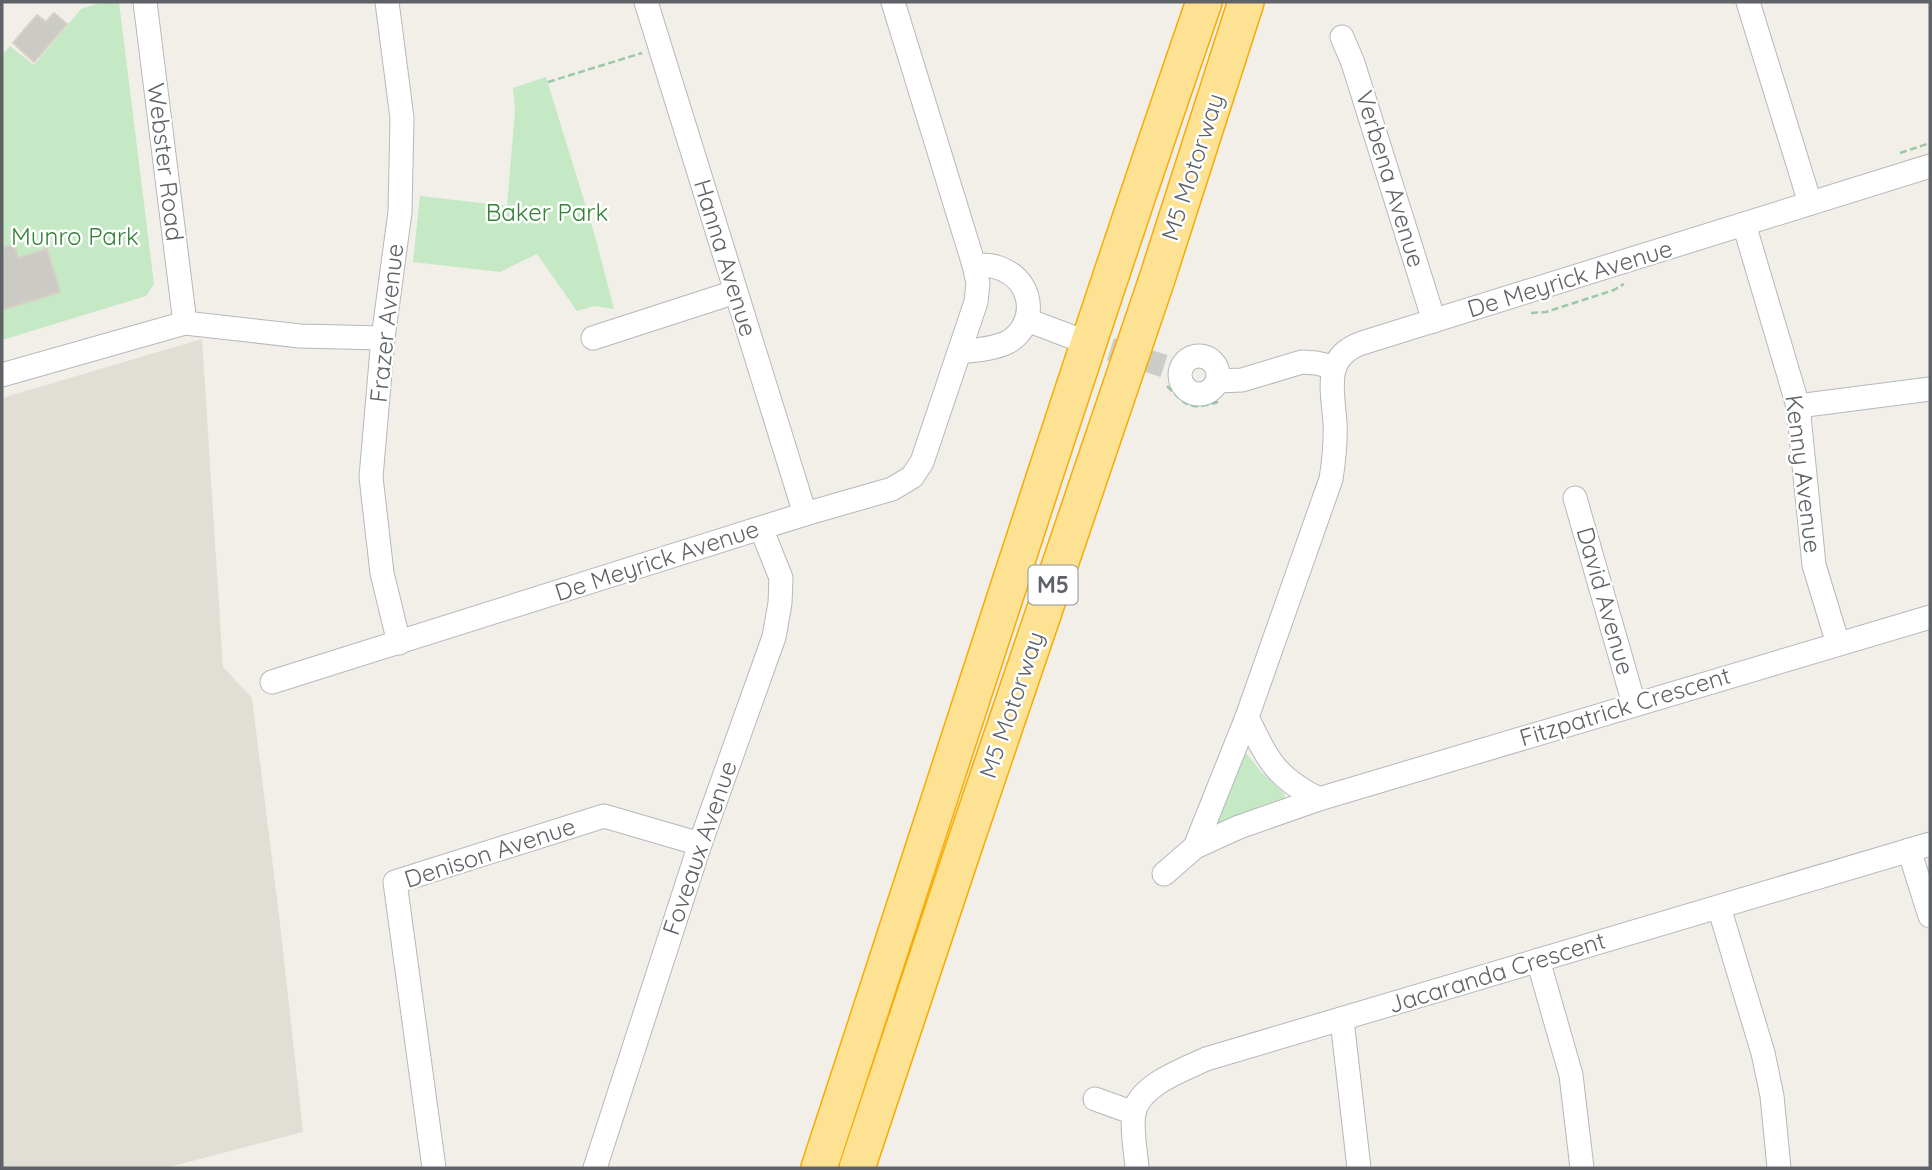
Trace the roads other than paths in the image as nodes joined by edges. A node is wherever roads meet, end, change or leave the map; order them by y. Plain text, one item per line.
1 (145, 2) edge
2 (387, 2) edge
3 (646, 2) edge
4 (893, 2) edge
5 (1204, 2) edge
6 (1246, 2) edge
7 (1748, 2) edge
8 (1342, 37) dead end
9 (1930, 166) edge
10 (1810, 203) junction
11 (1744, 224) junction
12 (974, 265) junction
13 (735, 292) junction
14 (1027, 320) junction
15 (1434, 321) junction
16 (185, 323) junction
17 (1072, 337) tunnel mouth
18 (383, 338) junction
19 (593, 338) dead end
20 (960, 352) junction
21 (1172, 368) tunnel mouth
22 (1334, 368) junction
23 (2, 375) edge
24 (1930, 388) edge
25 (1798, 406) junction
26 (1576, 498) dead end
27 (805, 514) junction
28 (761, 528) junction
29 (1930, 617) edge
30 (399, 643) junction
31 (1838, 643) junction
32 (272, 682) dead end
33 (1634, 704) junction
34 (1247, 717) junction
35 (1320, 799) junction
36 (700, 844) junction
37 (1195, 847) junction
38 (1920, 847) edge
39 (1164, 874) dead end
40 (1719, 907) junction
41 (1930, 916) edge
42 (1538, 960) junction
43 (1342, 1020) junction
44 (1095, 1099) dead end
45 (1134, 1112) junction
46 (434, 1168) edge
47 (595, 1168) edge
48 (819, 1168) edge
49 (858, 1168) edge
50 (1138, 1168) edge
51 (1359, 1168) edge
52 (1582, 1168) edge
53 (1779, 1168) edge

1 - 16 street, Webster Road
2 - 18 street, Frazer Avenue
3 - 13 street, Hanna Avenue
4 - 12 street
5 - 48 highway, M5 Motorway / M5
6 - 49 highway, M5 Motorway / M5
7 - 10 street
8 - 15 street, Verbena Avenue
9 - 10 street, De Meyrick Avenue
10 - 11 street, De Meyrick Avenue
11 - 15 street, De Meyrick Avenue
11 - 25 street, Kenny Avenue
12 - 14 street
12 - 20 street, De Meyrick Avenue
13 - 19 street
13 - 27 street, Hanna Avenue
14 - 17 street
14 - 20 street
15 - 22 street, De Meyrick Avenue
16 - 18 street
16 - 23 street
18 - 30 street, Frazer Avenue
20 - 27 street, De Meyrick Avenue
21 - 22 street
22 - 34 street, Fitzpatrick Crescent
24 - 25 street
25 - 31 street, Kenny Avenue
26 - 33 street, David Avenue
27 - 28 street, De Meyrick Avenue
28 - 30 street, De Meyrick Avenue
28 - 36 street, Foveaux Avenue
29 - 31 street, Fitzpatrick Crescent
30 - 32 street, De Meyrick Avenue
31 - 33 street, Fitzpatrick Crescent
33 - 35 street, Fitzpatrick Crescent
34 - 35 street
34 - 37 street, Fitzpatrick Crescent
35 - 37 street, Fitzpatrick Crescent
36 - 46 street, Denison Avenue
36 - 47 street, Foveaux Avenue
37 - 39 street, Fitzpatrick Crescent
38 - 40 street, Jacaranda Crescent
38 - 41 street
40 - 42 street, Jacaranda Crescent
40 - 53 street
42 - 43 street, Jacaranda Crescent
42 - 52 street
43 - 45 street, Jacaranda Crescent
43 - 51 street
44 - 45 street
45 - 50 street

